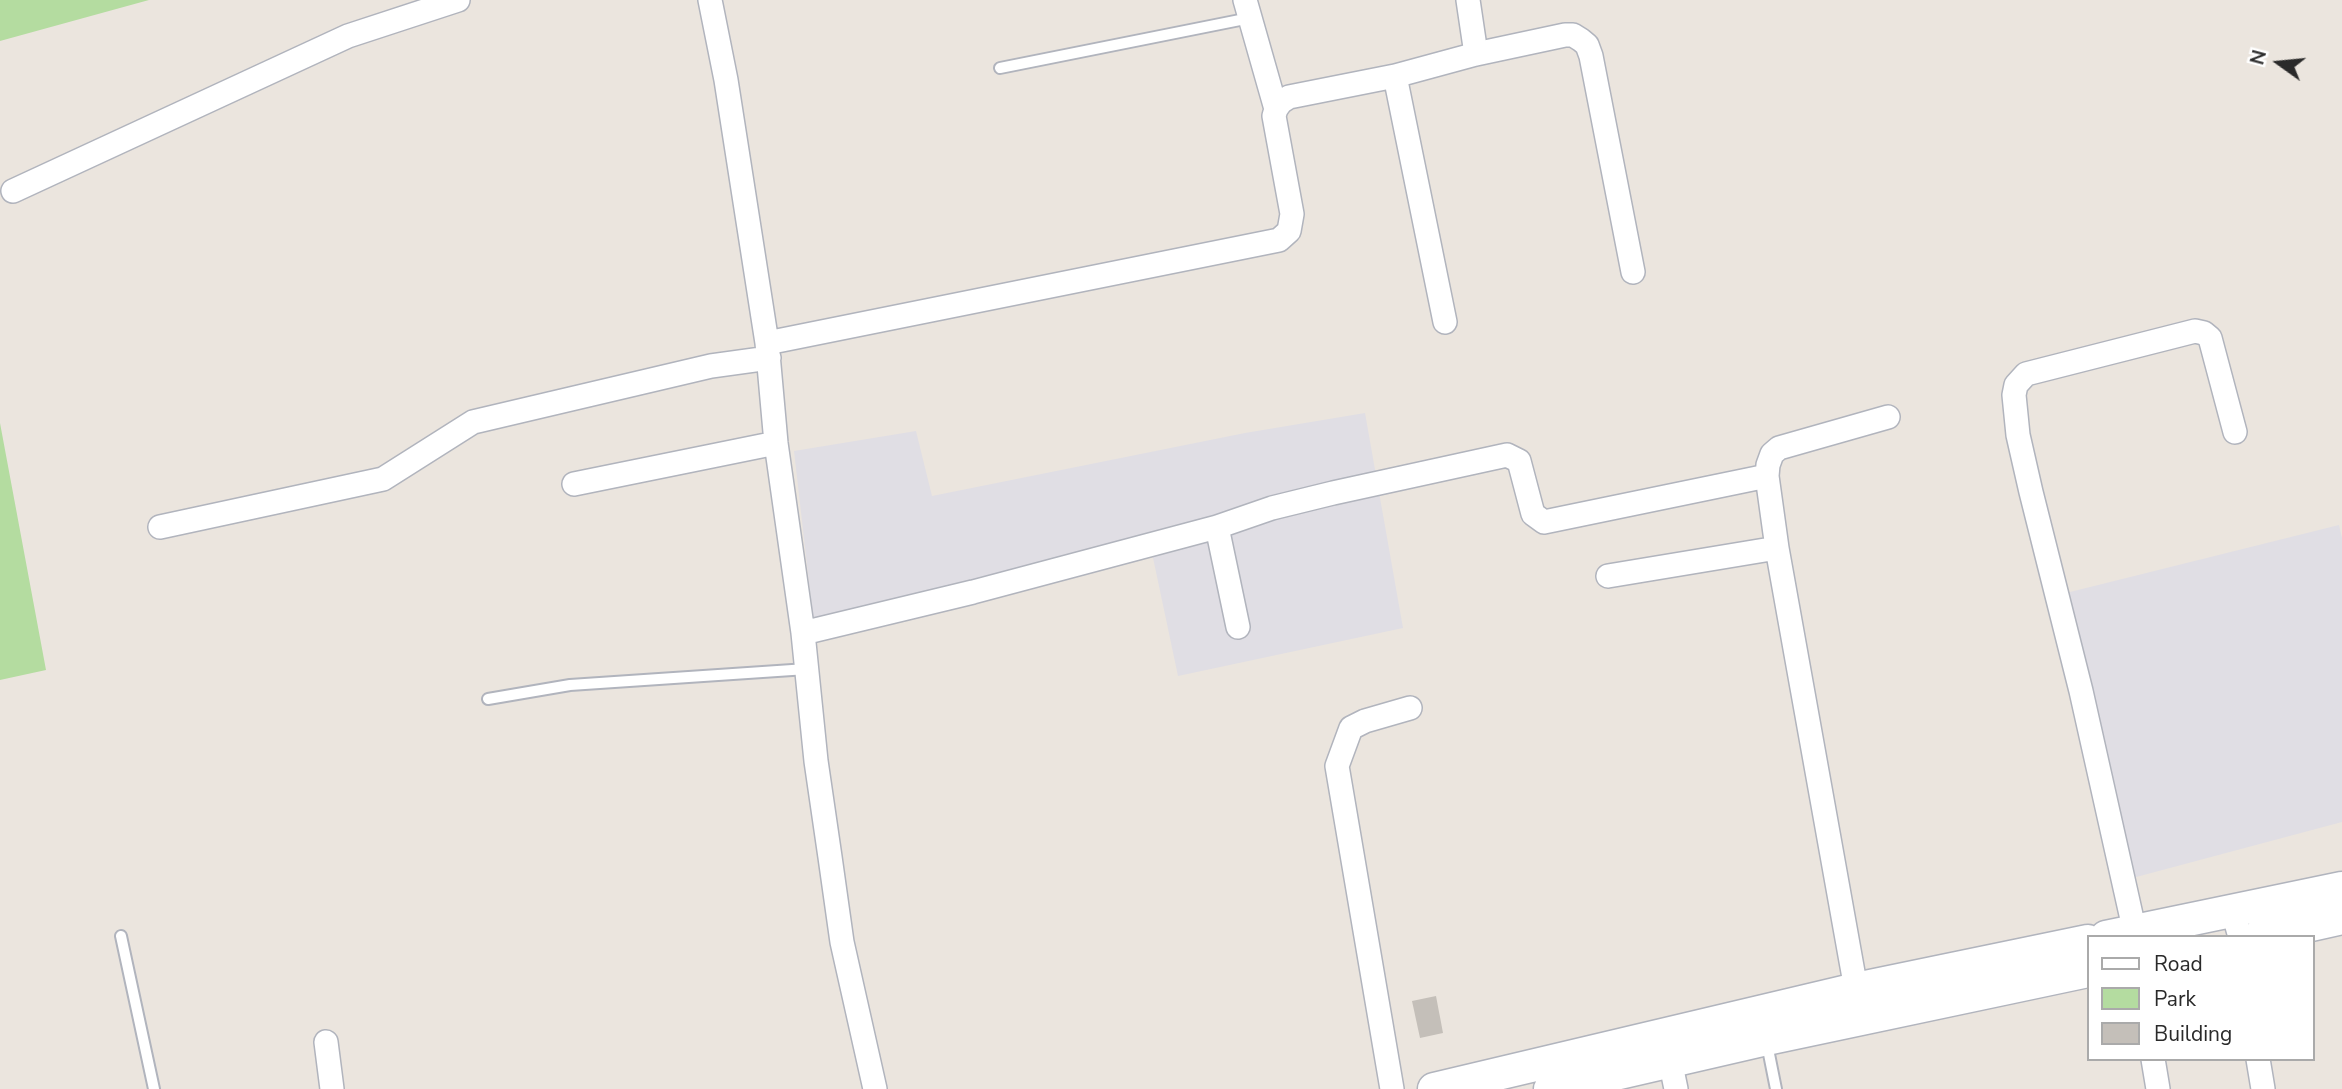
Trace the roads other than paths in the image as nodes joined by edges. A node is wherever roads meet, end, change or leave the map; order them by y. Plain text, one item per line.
1 (458, 0) edge
2 (710, 0) edge
3 (1468, 0) edge
4 (1248, 9) edge
5 (1476, 54) junction
6 (1000, 68) dead end
7 (1395, 76) junction
8 (1276, 108) junction
9 (13, 191) dead end
10 (1633, 272) dead end
11 (1445, 322) dead end
12 (768, 350) junction
13 (1888, 417) dead end
14 (2235, 432) dead end
15 (776, 443) junction
16 (1767, 476) junction
17 (574, 484) dead end
18 (160, 527) dead end
19 (1217, 527) junction
20 (1777, 548) junction
21 (1608, 576) dead end
22 (1238, 627) dead end
23 (803, 633) junction
24 (807, 670) junction
25 (488, 699) dead end
26 (1410, 708) dead end
27 (2342, 888) edge
28 (2342, 918) edge
29 (2237, 924) edge
30 (2126, 935) edge
31 (2267, 935) edge
32 (121, 936) dead end
33 (2086, 941) edge
34 (2086, 971) edge
35 (1856, 989) junction
36 (1766, 1039) junction
37 (326, 1042) dead end
38 (2154, 1061) edge
39 (2259, 1061) edge
40 (1673, 1075) edge
41 (155, 1089) edge
42 (332, 1089) edge
43 (875, 1089) edge
44 (1392, 1089) edge
45 (1434, 1089) edge
46 (1550, 1089) edge
47 (1776, 1089) edge
48 (2158, 1089) edge
49 (2263, 1089) edge

1 - 9 street
2 - 12 street
3 - 5 street
4 - 6 lane
4 - 8 street
5 - 7 street
5 - 10 street
7 - 8 street
7 - 11 street
8 - 12 street
12 - 15 street
12 - 18 street
13 - 16 street
14 - 30 street
15 - 17 street
15 - 23 street
16 - 19 street
16 - 20 street
19 - 22 street
19 - 23 street
20 - 21 street
20 - 35 street
23 - 24 street
24 - 25 lane
24 - 43 street
26 - 44 street
27 - 29 main road
28 - 31 main road
29 - 30 main road
32 - 41 lane
33 - 35 main road
34 - 36 main road
35 - 45 main road
36 - 40 main road
36 - 47 lane
37 - 42 street
38 - 48 street
39 - 49 street
40 - 46 main road

